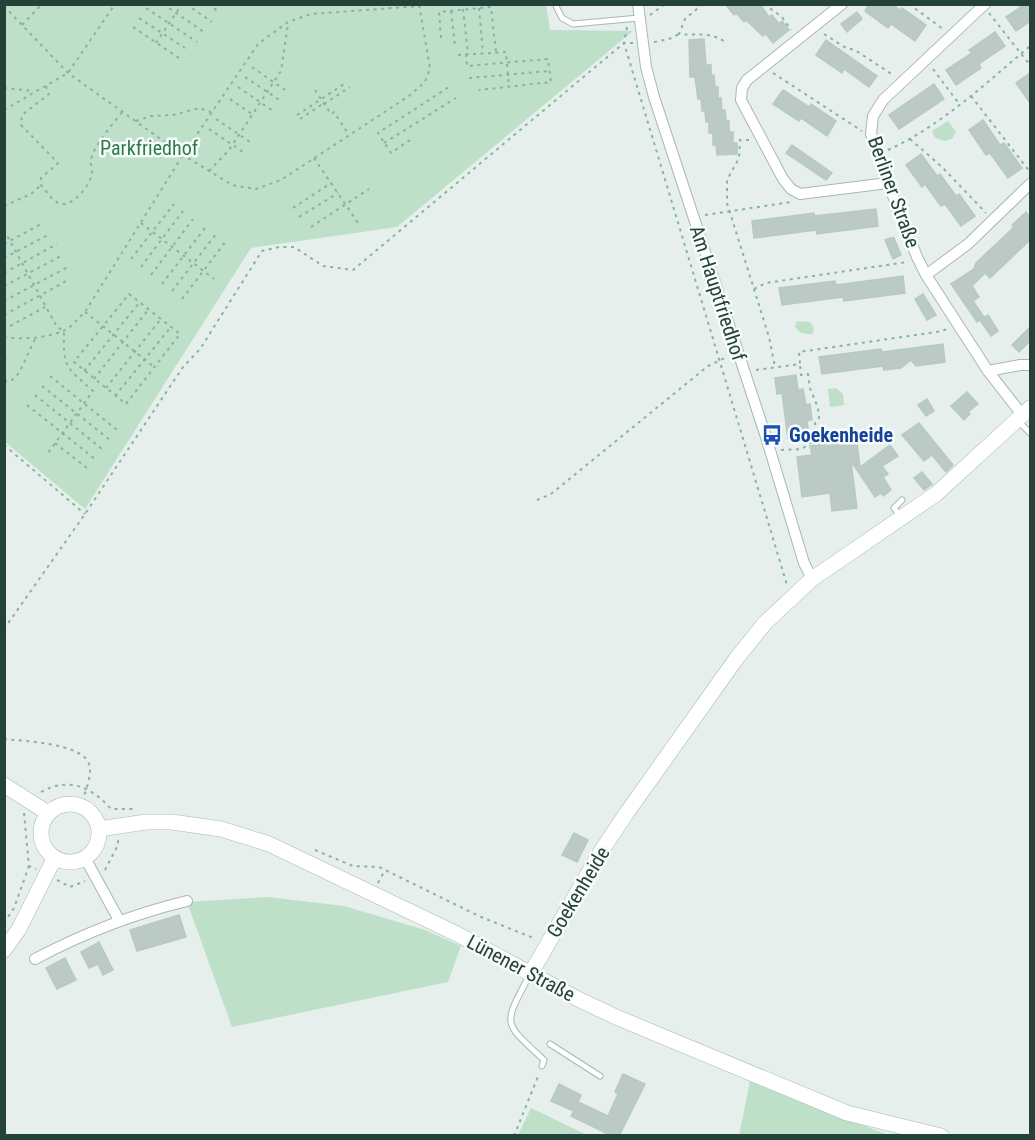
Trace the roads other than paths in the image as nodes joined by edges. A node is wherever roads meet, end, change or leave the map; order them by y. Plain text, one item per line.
1 (555, 4) edge
2 (638, 4) edge
3 (842, 4) edge
4 (984, 6) edge
5 (634, 19) junction
6 (888, 183) junction
7 (1030, 184) edge
8 (926, 275) junction
9 (1030, 365) edge
10 (988, 371) junction
11 (1024, 415) edge
12 (1030, 434) edge
13 (902, 500) dead end
14 (902, 519) junction
15 (812, 579) junction
16 (4, 785) edge
17 (48, 813) junction
18 (99, 829) junction
19 (85, 858) junction
20 (54, 859) junction
21 (187, 901) dead end
22 (119, 920) junction
23 (4, 950) edge
24 (35, 959) dead end
25 (531, 973) junction
26 (550, 1044) dead end
27 (542, 1066) road end
28 (600, 1076) dead end
29 (941, 1136) edge

1 - 5 lane
2 - 5 street, Am Hauptfriedhof
3 - 6 street
4 - 6 street, Berliner Straße
5 - 15 street, Am Hauptfriedhof
6 - 8 street, Berliner Straße
7 - 8 street
8 - 10 street, Berliner Straße
9 - 10 street
10 - 11 street, Berliner Straße
11 - 12 lane
11 - 14 main road, Goekenheide
13 - 14 lane
14 - 15 main road, Goekenheide
15 - 25 main road, Goekenheide
16 - 17 main road
17 - 18 main road
17 - 20 main road
18 - 19 main road
18 - 25 main road, Lünener Straße
19 - 20 main road
19 - 22 street
20 - 23 main road
21 - 22 street
22 - 24 street
25 - 27 lane
25 - 29 main road, Lünener Straße
26 - 28 lane

